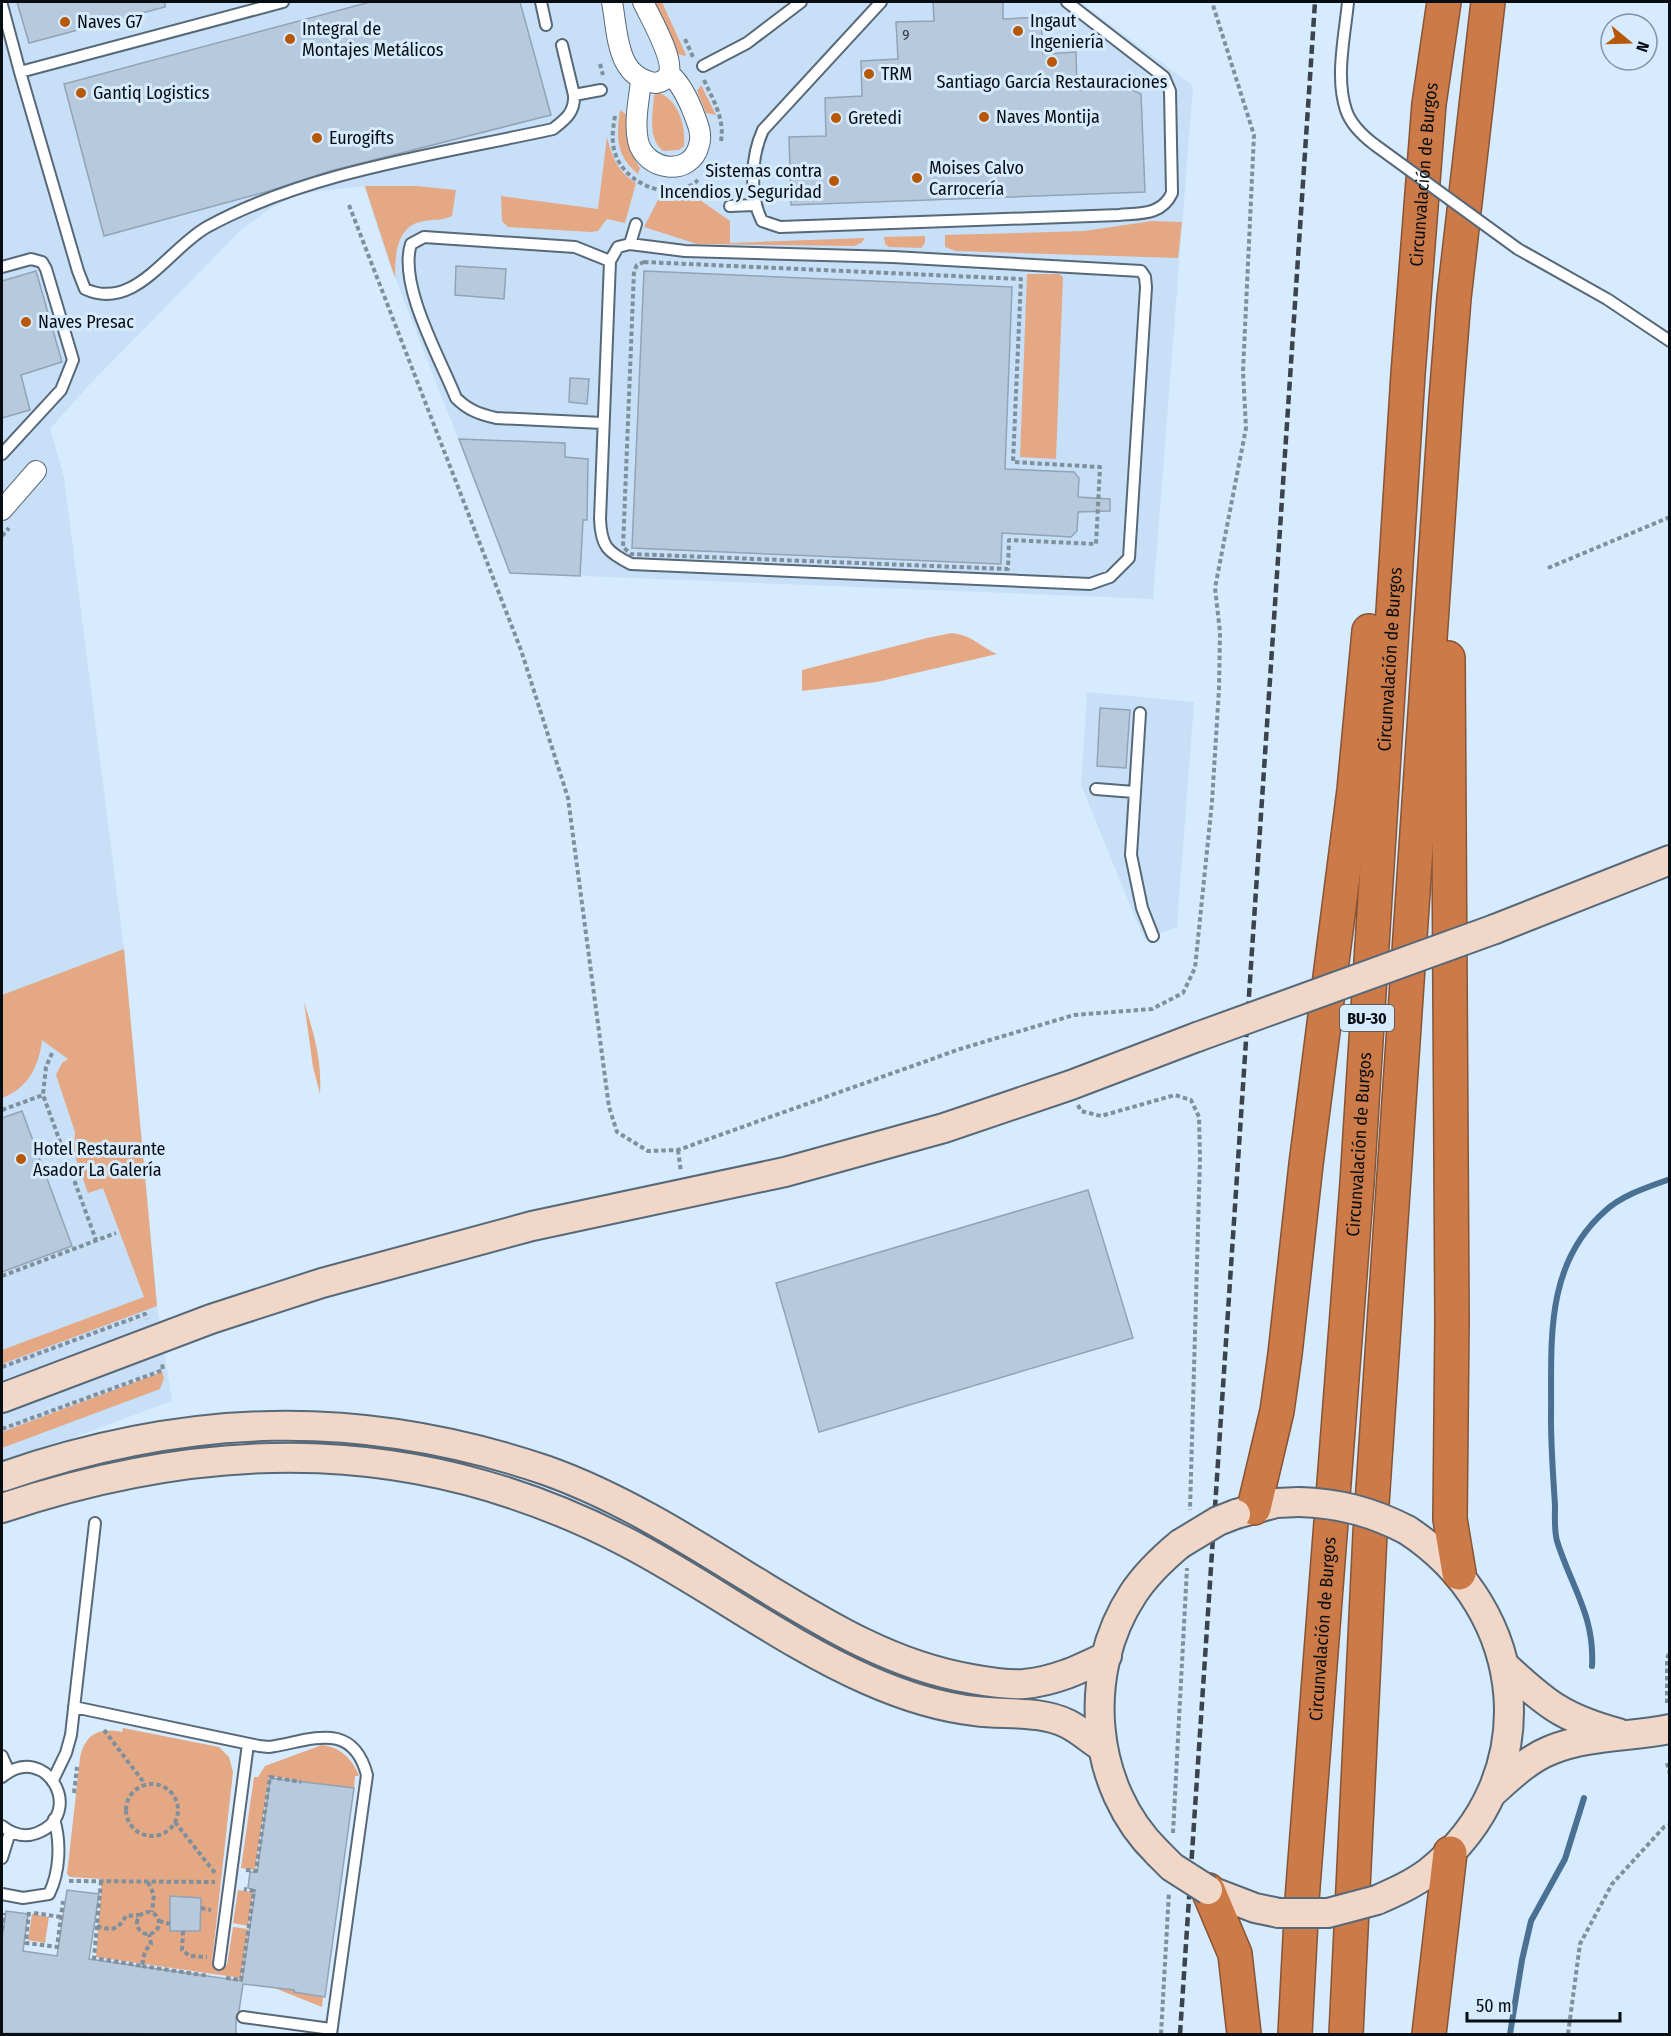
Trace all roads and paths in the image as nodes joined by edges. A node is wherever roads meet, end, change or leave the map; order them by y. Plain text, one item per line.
1 (283, 2) edge
2 (541, 2) edge
3 (612, 2) edge
4 (643, 2) edge
5 (801, 2) edge
6 (881, 2) edge
7 (1067, 2) edge
8 (1212, 2) edge
9 (1348, 2) edge
10 (1444, 2) edge
11 (1488, 2) edge
12 (2, 5) edge
13 (546, 25) dead end
14 (684, 38) dead end
15 (562, 45) dead end
16 (694, 58) dead end
17 (600, 64) dead end
18 (703, 66) dead end
19 (20, 72) junction
20 (669, 74) junction
21 (703, 78) dead end
22 (641, 81) junction
23 (602, 85) joint
24 (574, 95) junction
25 (617, 106) dead end
26 (719, 147) dead end
27 (703, 174) dead end
28 (349, 205) dead end
29 (754, 205) junction
30 (730, 206) dead end
31 (636, 224) dead end
32 (630, 244) junction
33 (610, 261) junction
34 (2, 267) edge
35 (1670, 341) edge
36 (1408, 374) junction
37 (1446, 400) junction
38 (603, 423) junction
39 (2, 454) edge
40 (1013, 462) joint
41 (36, 471) dead end
42 (2, 510) edge
43 (1670, 517) edge
44 (1548, 568) dead end
45 (1140, 713) dead end
46 (1096, 789) dead end
47 (1134, 792) junction
48 (1670, 860) edge
49 (1153, 936) dead end
50 (52, 1053) dead end
51 (1071, 1085) junction
52 (43, 1095) junction
53 (2, 1110) edge
54 (116, 1233) dead end
55 (96, 1240) junction
56 (2, 1276) edge
57 (148, 1322) dead end
58 (159, 1353) dead end
59 (2, 1367) edge
60 (2, 1398) edge
61 (2, 1429) edge
62 (2, 1477) edge
63 (2, 1508) edge
64 (1245, 1511) junction
65 (1190, 1515) dead end
66 (95, 1523) dead end
67 (1184, 1553) junction
68 (1459, 1573) junction
69 (1670, 1650) edge
70 (1107, 1656) junction
71 (1505, 1666) junction
72 (74, 1707) junction
73 (1668, 1716) edge
74 (102, 1726) dead end
75 (1632, 1737) junction
76 (248, 1744) junction
77 (1102, 1747) junction
78 (2, 1756) edge
79 (1667, 1764) dead end
80 (5, 1774) edge
81 (1670, 1774) edge
82 (53, 1780) junction
83 (301, 1782) dead end
84 (145, 1784) junction
85 (1490, 1795) junction
86 (54, 1819) junction
87 (175, 1822) junction
88 (1670, 1825) edge
89 (6, 1829) edge
90 (1165, 1844) junction
91 (1450, 1852) junction
92 (2, 1858) edge
93 (217, 1875) dead end
94 (66, 1881) dead end
95 (101, 1881) junction
96 (148, 1882) junction
97 (214, 1882) dead end
98 (1170, 1882) dead end
99 (1208, 1890) junction
100 (2, 1894) edge
101 (1365, 1904) junction
102 (30, 1912) dead end
103 (152, 1912) junction
104 (2, 1913) edge
105 (140, 1915) junction
106 (61, 1917) dead end
107 (159, 1921) junction
108 (170, 1924) dead end
109 (97, 1926) junction
110 (2, 1930) edge
111 (183, 1931) dead end
112 (149, 1934) junction
113 (216, 1961) joint
114 (142, 1966) junction
115 (214, 1976) dead end
116 (223, 1977) dead end
117 (243, 2017) dead end
118 (331, 2032) edge
119 (1161, 2034) edge
120 (1244, 2034) edge
121 (1296, 2034) edge
122 (1346, 2034) edge
123 (1429, 2034) edge
124 (1568, 2034) edge

1 - 19 lane
2 - 13 lane
3 - 22 street
4 - 20 street
5 - 18 lane
6 - 29 lane
7 - 29 lane
8 - 28 path
9 - 35 lane, bridge
10 - 36 highway, Circunvalación de Burgos / BU-30
11 - 37 highway, Circunvalación de Burgos / BU-30
12 - 19 lane
14 - 16 path
15 - 24 lane
17 - 23 path
19 - 24 lane
20 - 22 street
20 - 22 street
21 - 26 path
23 - 24 lane
25 - 27 path
29 - 30 lane
31 - 32 lane
32 - 33 lane
32 - 38 lane
33 - 38 lane
33 - 38 lane
34 - 39 lane
36 - 64 highway
36 - 121 highway, Circunvalación de Burgos / BU-30
37 - 68 highway
37 - 101 highway, Circunvalación de Burgos / BU-30
40 - 40 path
41 - 42 street
43 - 44 path
45 - 47 lane
46 - 47 lane
47 - 49 lane
48 - 51 main road, bridge
50 - 52 path
51 - 60 main road
51 - 65 path
52 - 53 path
52 - 55 path
54 - 55 path
55 - 56 path
57 - 59 path
58 - 61 path
62 - 70 main road
63 - 77 main road
64 - 67 main road, bridge
64 - 68 main road, bridge
66 - 72 lane
67 - 70 main road
67 - 90 path
68 - 71 main road
69 - 73 path
70 - 77 main road
71 - 75 main road
71 - 85 main road
72 - 76 lane
72 - 82 lane
73 - 75 main road
74 - 84 path
75 - 85 main road
76 - 113 lane
76 - 118 lane
77 - 90 main road
78 - 80 lane
79 - 81 path
80 - 82 lane
82 - 86 lane
83 - 116 path
84 - 87 path
84 - 87 path
85 - 91 main road
86 - 89 lane
86 - 100 lane
87 - 93 path
88 - 124 path
89 - 92 lane
90 - 99 main road, bridge
91 - 101 main road
91 - 123 highway
94 - 95 path
95 - 96 path
95 - 109 path
96 - 97 path
96 - 103 path
98 - 119 path
99 - 101 main road, bridge
99 - 120 highway
101 - 122 highway, Circunvalación de Burgos / BU-30
102 - 106 path
103 - 105 path
103 - 107 path
104 - 110 path
105 - 109 path
105 - 112 path
107 - 108 path
107 - 112 path
109 - 114 path
111 - 113 path
112 - 114 path
114 - 115 path
117 - 118 lane

